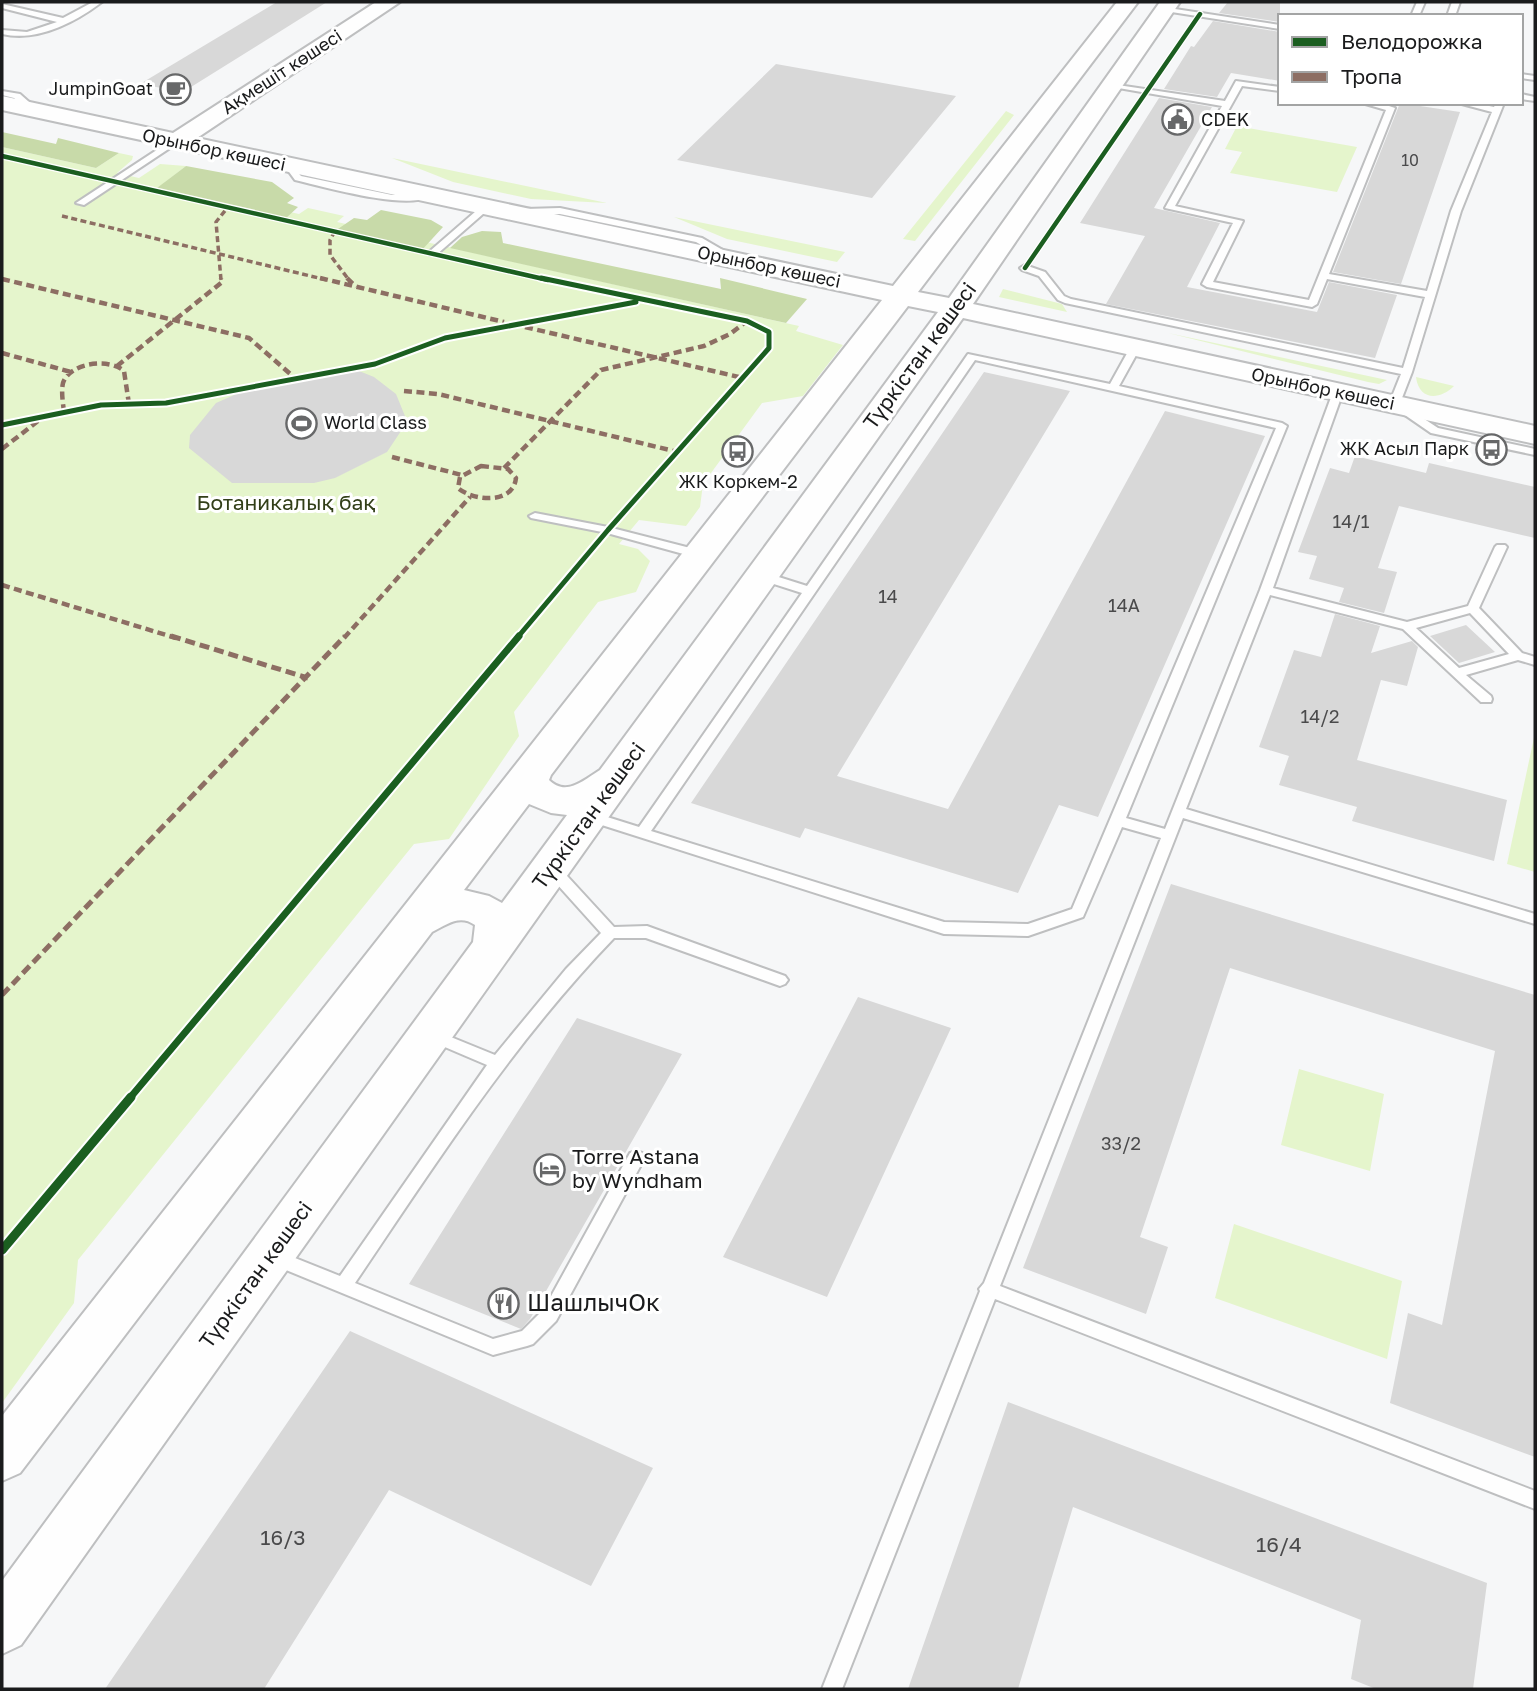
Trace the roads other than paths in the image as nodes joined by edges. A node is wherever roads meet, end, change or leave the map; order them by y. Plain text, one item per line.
1 (98, 2) edge
2 (390, 2) edge
3 (1128, 2) edge
4 (1168, 5) edge
5 (2, 6) edge
6 (64, 21) junction
7 (1278, 27) edge
8 (2, 32) edge
9 (278, 74) junction
10 (1111, 86) junction
11 (1278, 89) edge
12 (2, 93) edge
13 (2, 103) edge
14 (1227, 104) junction
15 (1378, 105) edge
16 (1498, 106) edge
17 (34, 110) junction
18 (181, 112) dead end
19 (155, 114) dead end
20 (73, 118) junction
21 (175, 142) junction
22 (288, 166) junction
23 (342, 177) junction
24 (433, 196) junction
25 (81, 203) dead end
26 (498, 210) junction
27 (433, 253) dead end
28 (1025, 268) dead end
29 (1324, 276) junction
30 (1431, 295) junction
31 (898, 296) junction
32 (954, 309) junction
33 (1135, 348) junction
34 (1407, 372) junction
35 (1113, 388) junction
36 (1338, 392) junction
37 (1394, 404) junction
38 (1535, 435) edge
39 (1535, 452) edge
40 (536, 516) dead end
41 (1501, 547) dead end
42 (698, 554) junction
43 (762, 576) junction
44 (1266, 590) junction
45 (809, 591) junction
46 (1473, 609) junction
47 (1407, 626) junction
48 (1518, 656) junction
49 (1535, 661) edge
50 (1457, 673) junction
51 (1486, 699) dead end
52 (536, 765) junction
53 (616, 779) junction
54 (1179, 812) junction
55 (589, 816) junction
56 (1118, 821) junction
57 (642, 833) junction
58 (1170, 835) junction
59 (551, 868) junction
60 (1535, 919) edge
61 (413, 924) junction
62 (610, 933) junction
63 (493, 948) junction
64 (780, 980) dead end
65 (430, 1035) junction
66 (498, 1063) junction
67 (636, 1158) dead end
68 (270, 1256) junction
69 (343, 1286) junction
70 (988, 1289) junction
71 (2, 1457) edge
72 (1535, 1500) edge
73 (2, 1626) edge
74 (832, 1689) edge

1 - 6 lane
2 - 9 main road, Ақмешіт көшесі
3 - 31 main road
4 - 7 lane
4 - 10 main road, Түркістан көшесі
5 - 6 lane
6 - 8 lane
9 - 18 main road
9 - 21 main road, Ақмешіт көшесі
9 - 23 main road
10 - 14 lane
10 - 32 main road, Түркістан көшесі
11 - 14 lane
12 - 17 lane
13 - 17 main road, Орынбор көшесі
14 - 29 lane
15 - 29 lane
16 - 30 lane
17 - 20 main road, Орынбор көшесі
19 - 20 main road
20 - 21 main road, Орынбор көшесі
21 - 22 main road, Орынбор көшесі
21 - 25 lane
22 - 23 main road, Орынбор көшесі
22 - 24 lane
23 - 24 main road, Орынбор көшесі
24 - 26 main road, Орынбор көшесі
26 - 27 lane
26 - 31 main road, Орынбор көшесі
28 - 34 lane
29 - 30 lane
30 - 34 lane
31 - 32 main road, Орынбор көшесі
31 - 42 main road
32 - 33 main road, Орынбор көшесі
32 - 43 main road, Түркістан көшесі
33 - 35 lane
33 - 36 main road, Орынбор көшесі
34 - 37 lane
35 - 45 lane
35 - 56 lane
36 - 37 main road, Орынбор көшесі
36 - 44 lane
37 - 38 main road, Орынбор көшесі
37 - 39 lane
40 - 42 lane
41 - 46 lane
42 - 52 main road
43 - 45 lane
43 - 53 main road, Түркістан көшесі
44 - 47 lane
44 - 54 lane
45 - 57 lane
46 - 47 lane
46 - 48 lane
47 - 50 lane
48 - 49 lane
48 - 50 lane
50 - 51 lane
52 - 53 main road
52 - 61 main road
53 - 55 main road, Түркістан көшесі
54 - 58 lane
54 - 60 lane
55 - 57 lane
55 - 59 main road, Түркістан көшесі
56 - 57 lane
56 - 58 lane
58 - 70 lane
59 - 62 lane
59 - 63 main road, Түркістан көшесі
61 - 63 main road
61 - 71 main road
62 - 64 lane
62 - 66 lane
63 - 65 main road, Түркістан көшесі
65 - 66 lane
65 - 68 main road, Түркістан көшесі
66 - 69 lane
67 - 69 lane
68 - 69 lane
68 - 73 main road, Түркістан көшесі
70 - 72 lane
70 - 74 lane

